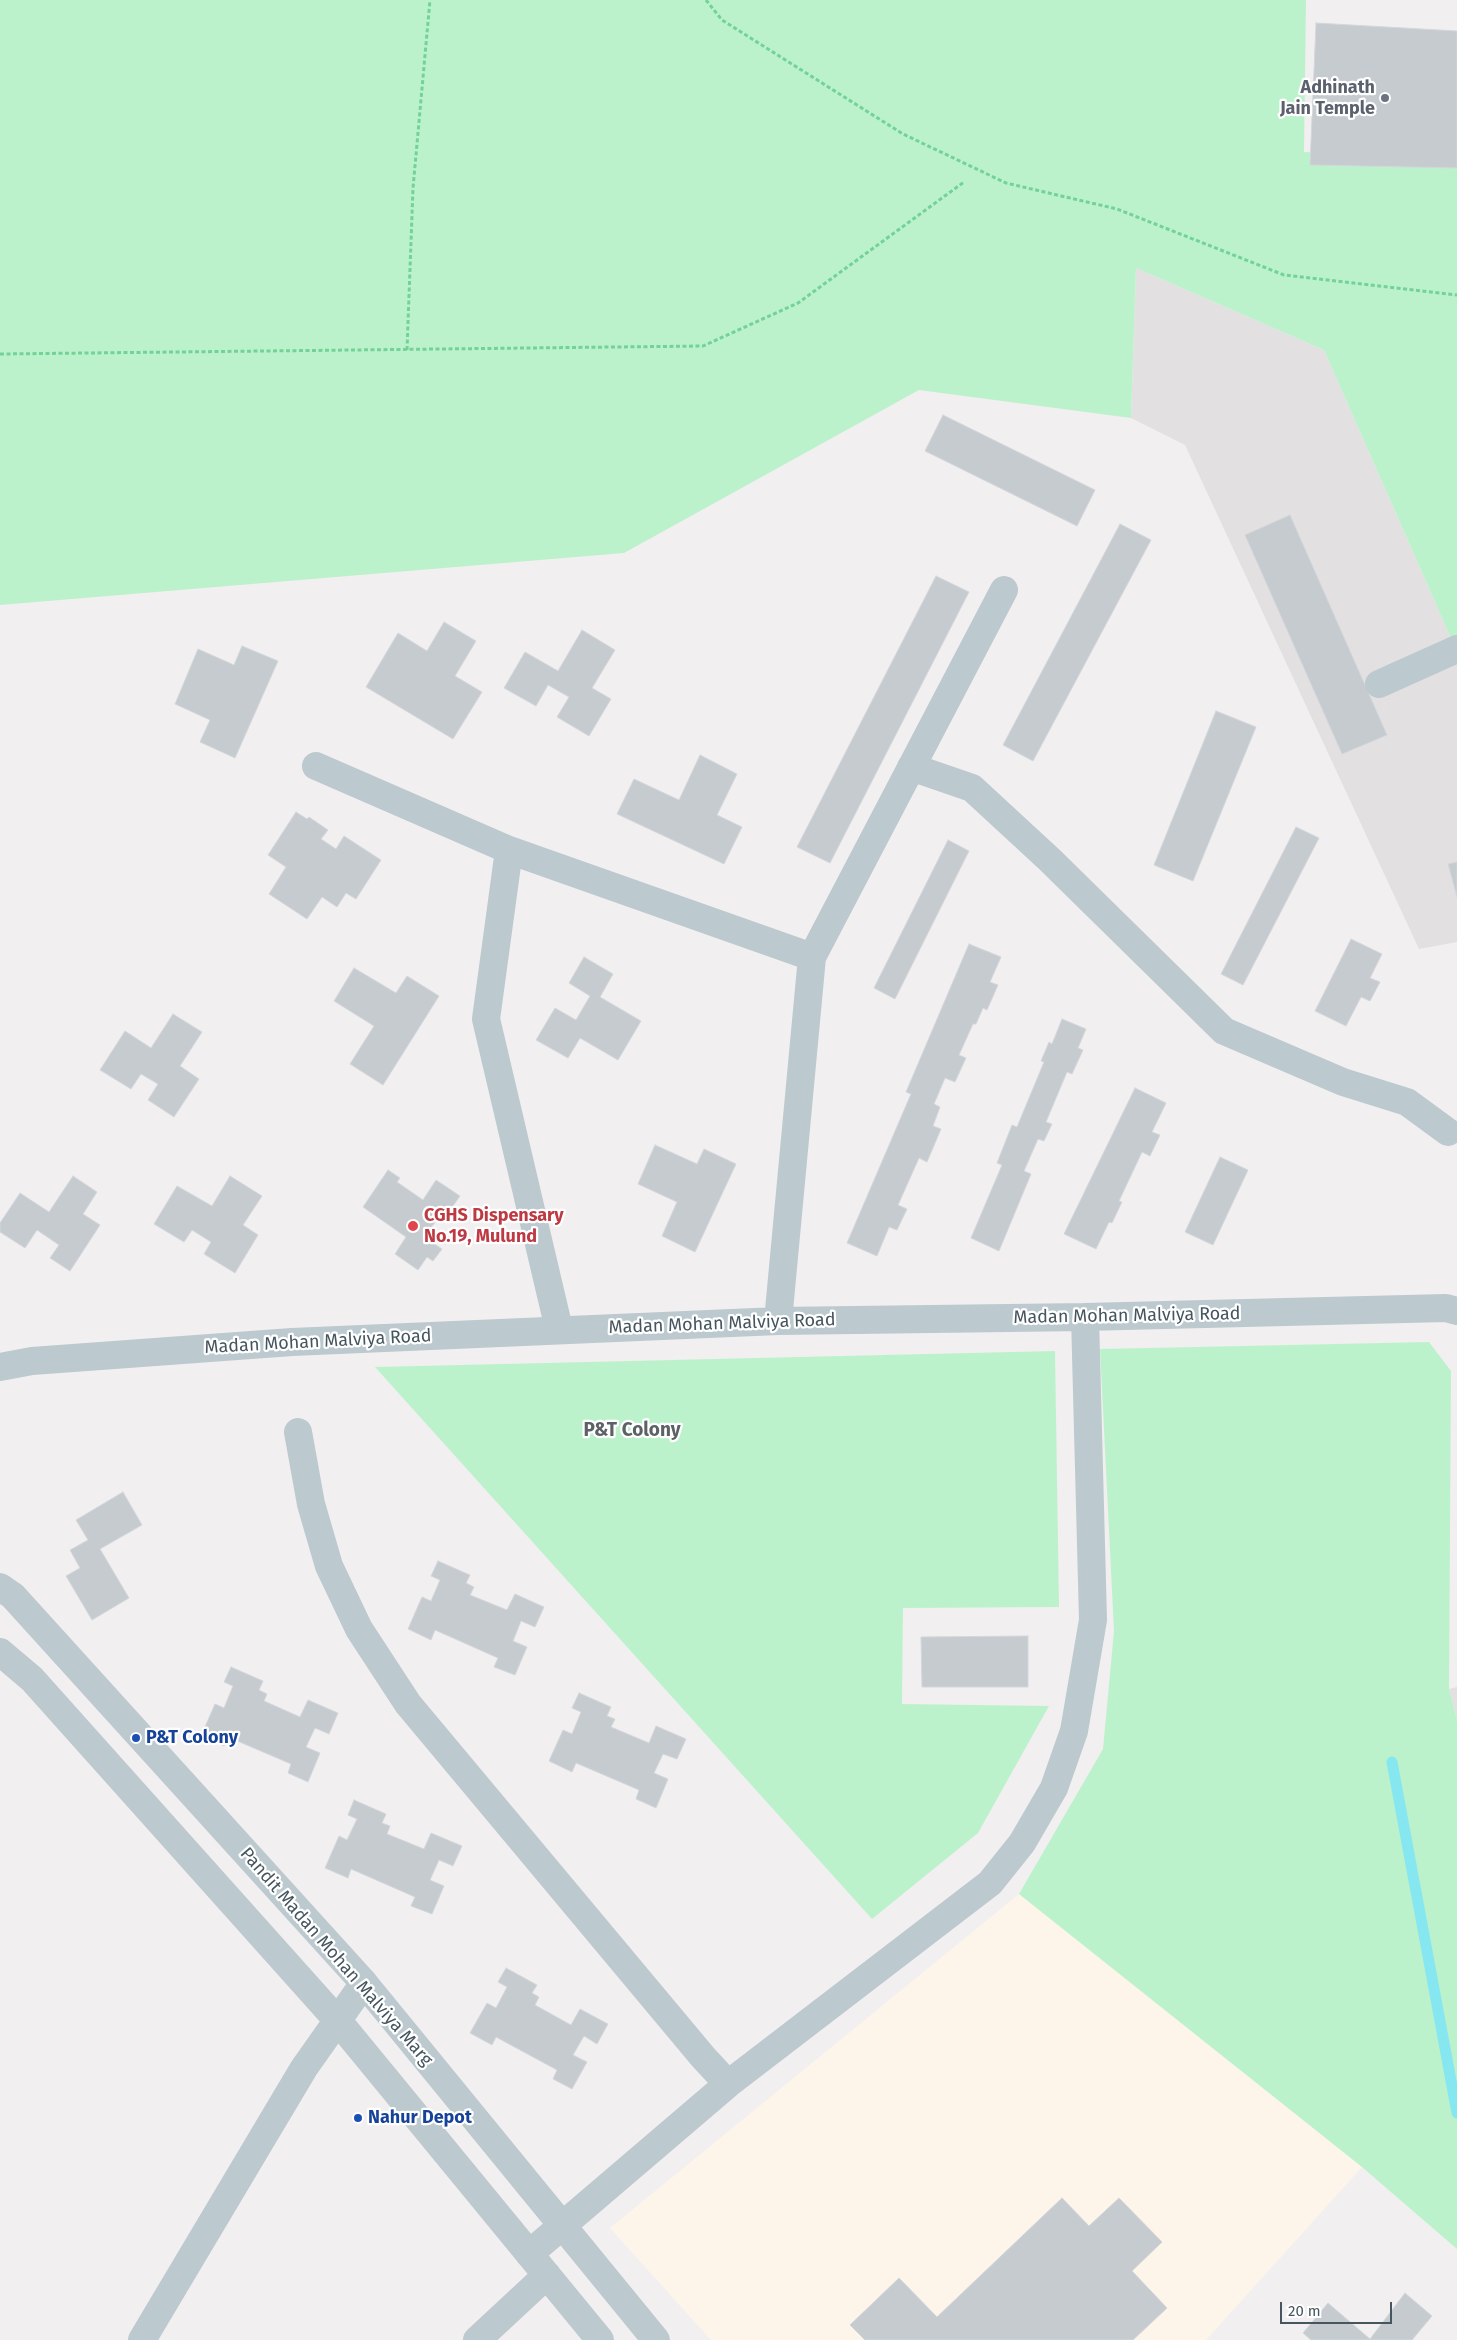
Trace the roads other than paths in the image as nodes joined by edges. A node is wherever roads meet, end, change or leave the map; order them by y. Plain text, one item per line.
1 (1004, 590) dead end
2 (1457, 650) edge
3 (1379, 684) dead end
4 (316, 766) dead end
5 (911, 766) junction
6 (509, 850) junction
7 (812, 958) junction
8 (1448, 1132) dead end
9 (1453, 1304) edge
10 (1085, 1317) junction
11 (778, 1321) junction
12 (559, 1329) junction
13 (0, 1367) edge
14 (298, 1432) dead end
15 (0, 1587) edge
16 (0, 1652) edge
17 (364, 1983) junction
18 (338, 2021) junction
19 (728, 2084) junction
20 (561, 2226) junction
21 (529, 2254) junction
22 (547, 2275) junction
23 (142, 2340) edge
24 (477, 2340) edge
25 (600, 2340) edge
26 (656, 2340) edge

1 - 5 street
2 - 3 street
4 - 6 street
5 - 7 street
5 - 8 street
6 - 7 street
6 - 12 street
7 - 11 street
9 - 10 street, Madan Mohan Malviya Road
10 - 11 street, Madan Mohan Malviya Road
10 - 19 street
11 - 12 street, Madan Mohan Malviya Road
12 - 13 street, Madan Mohan Malviya Road
14 - 19 street
15 - 17 street, Pandit Madan Mohan Malviya Marg
16 - 18 street
17 - 18 street
17 - 20 street, Pandit Madan Mohan Malviya Marg
18 - 21 street
18 - 23 street
19 - 20 street
20 - 21 street
20 - 26 street, Pandit Madan Mohan Malviya Marg
21 - 22 street
22 - 24 street
22 - 25 street

